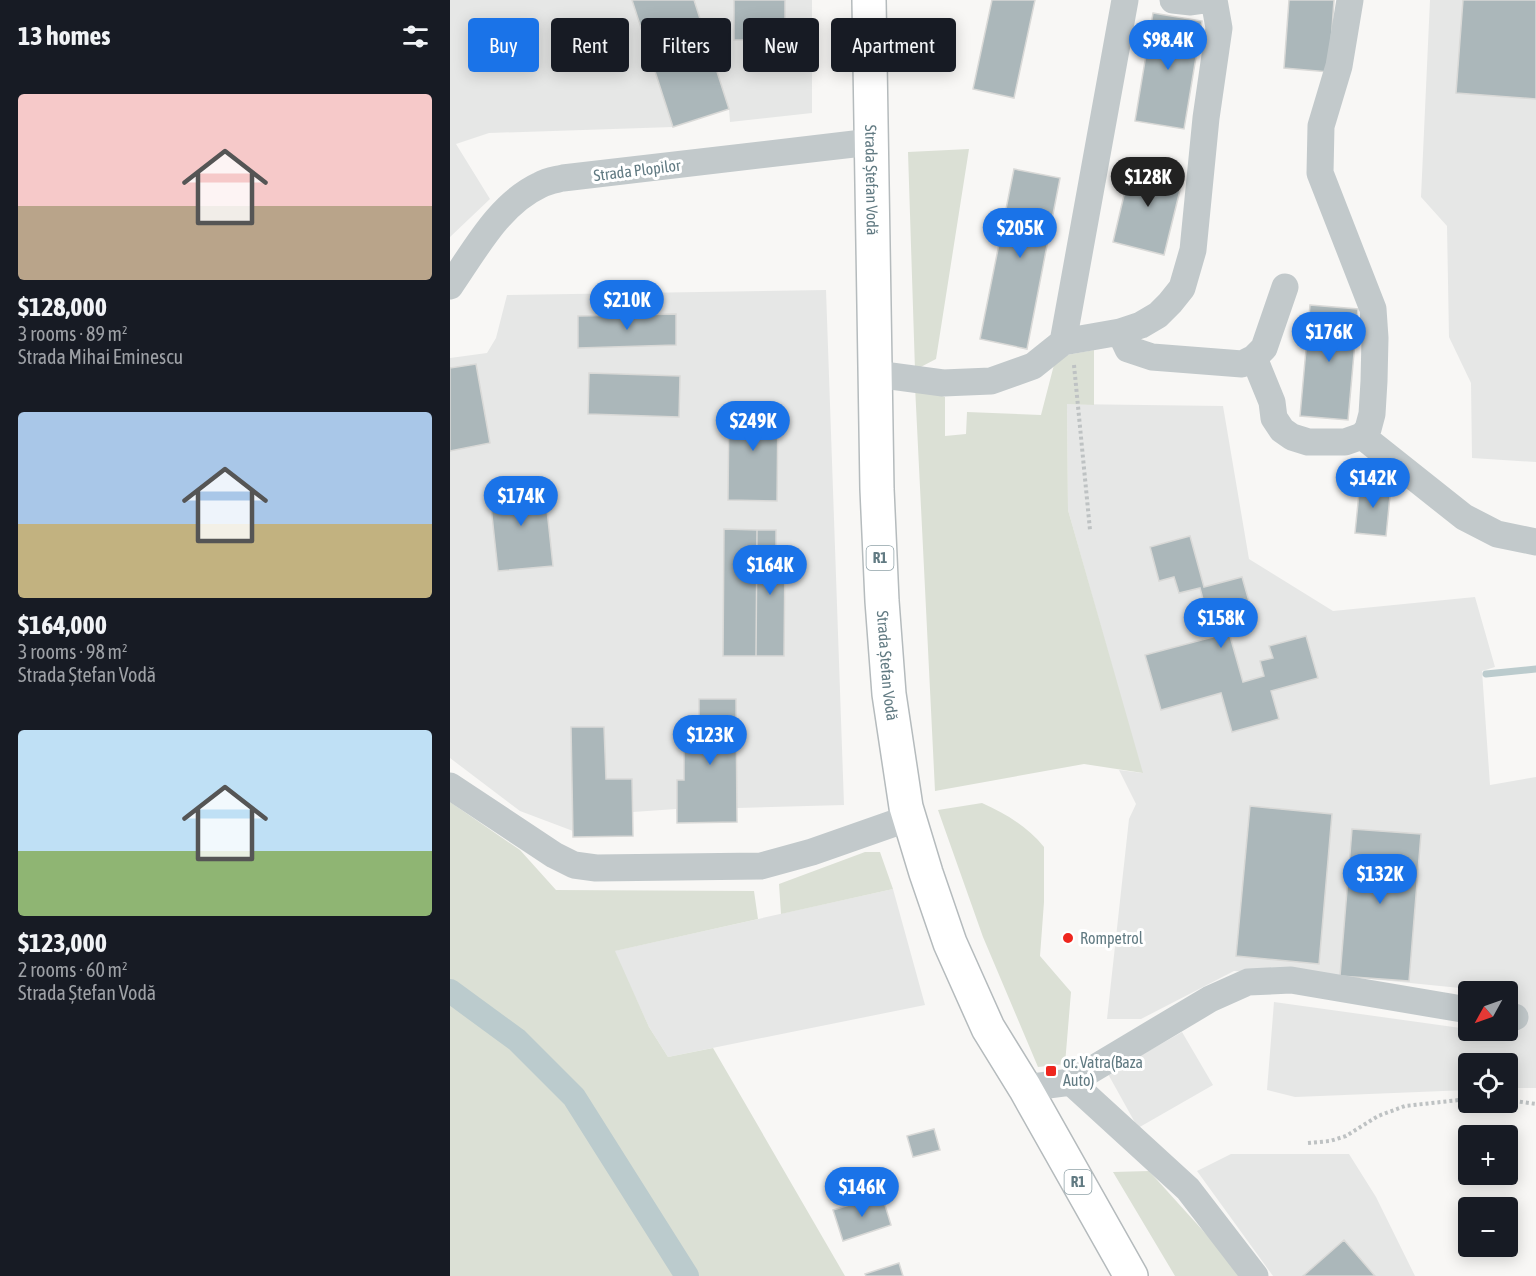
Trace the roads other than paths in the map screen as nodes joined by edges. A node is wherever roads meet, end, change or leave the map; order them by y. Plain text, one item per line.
1 (869, 0) edge
2 (1125, 0) edge
3 (1173, 0) edge
4 (1205, 0) edge
5 (1214, 0) edge
6 (1350, 0) edge
7 (871, 142) junction
8 (450, 286) edge
9 (1285, 287) dead end
10 (1120, 332) junction
11 (1067, 341) junction
12 (1254, 358) junction
13 (876, 374) junction
14 (1362, 436) junction
15 (1536, 542) edge
16 (450, 786) edge
17 (909, 818) junction
18 (1458, 1008) edge
19 (1071, 1082) junction
20 (1025, 1088) junction
21 (1131, 1276) edge
22 (1256, 1276) edge

1 - 7 highway, Strada Ștefan Vodă / R1
2 - 11 street
3 - 4 street
5 - 10 street
6 - 14 street
7 - 8 street, Strada Plopilor
7 - 13 highway, Strada Ștefan Vodă / R1
9 - 12 street
10 - 11 street
10 - 12 street
11 - 13 street
12 - 14 street
13 - 17 highway, Strada Ștefan Vodă / R1
14 - 15 street
16 - 17 street
17 - 20 highway, Strada Ștefan Vodă / R1
18 - 19 street
19 - 20 street
19 - 22 street
20 - 21 highway, Strada Ștefan Vodă / R1

